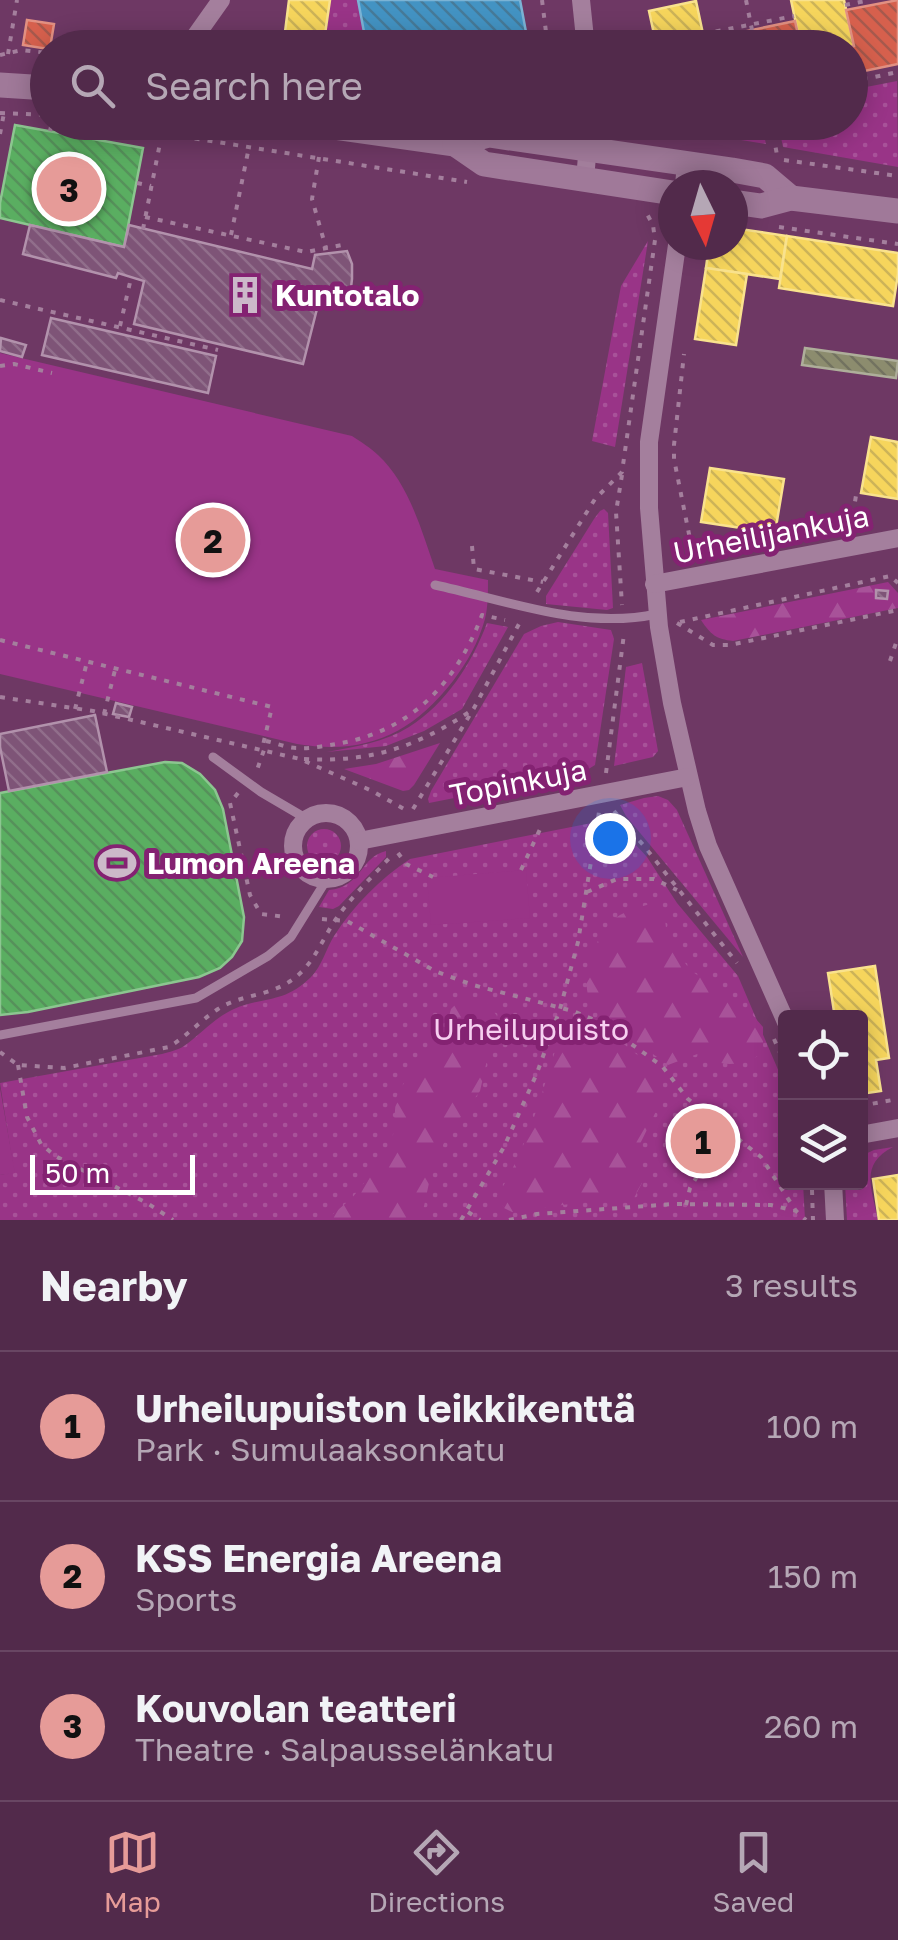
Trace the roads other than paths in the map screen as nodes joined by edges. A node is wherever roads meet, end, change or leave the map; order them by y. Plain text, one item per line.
1 (221, 0) edge
2 (581, 0) edge
3 (200, 30) edge
4 (584, 30) edge
5 (0, 86) edge
6 (30, 87) edge
7 (427, 140) edge
8 (471, 140) edge
9 (523, 140) edge
10 (589, 140) edge
11 (455, 144) junction
12 (588, 150) junction
13 (669, 170) edge
14 (748, 176) edge
15 (585, 178) junction
16 (658, 190) edge
17 (791, 198) junction
18 (748, 204) edge
19 (898, 210) edge
20 (674, 260) edge
21 (898, 538) edge
22 (654, 584) junction
23 (435, 586) dead end
24 (657, 614) junction
25 (213, 757) dead end
26 (688, 777) junction
27 (308, 819) junction
28 (359, 841) junction
29 (327, 879) junction
30 (778, 1027) edge
31 (0, 1035) edge
32 (898, 1128) edge
33 (868, 1134) edge
34 (833, 1190) edge
35 (835, 1220) edge

1 - 3 street
2 - 4 street
5 - 6 main road
7 - 11 main road
8 - 11 main road
9 - 12 main road
10 - 12 street
11 - 15 main road
12 - 13 main road
12 - 15 street
14 - 17 main road
15 - 16 main road
17 - 18 main road
17 - 19 main road
20 - 22 street
21 - 22 street, Urheilijankuja
22 - 24 street
23 - 24 lane
24 - 26 street
25 - 27 lane
26 - 28 street, Topinkuja
26 - 30 street
27 - 28 street
27 - 29 street
28 - 29 street
29 - 31 lane
32 - 33 street
34 - 35 street

